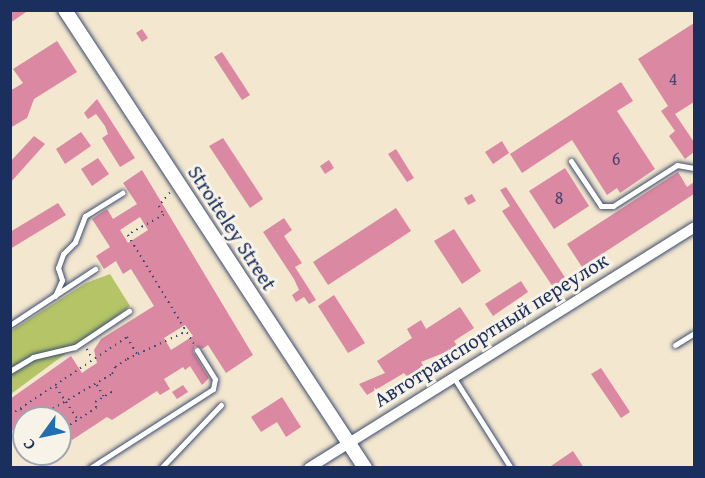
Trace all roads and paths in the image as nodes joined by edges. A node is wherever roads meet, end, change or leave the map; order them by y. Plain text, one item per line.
1 (66, 10) edge
2 (571, 161) dead end
3 (694, 168) edge
4 (175, 180) junction
5 (122, 193) dead end
6 (694, 227) edge
7 (95, 269) dead end
8 (55, 296) junction
9 (129, 311) dead end
10 (10, 325) edge
11 (186, 332) junction
12 (694, 333) edge
13 (82, 342) junction
14 (675, 345) dead end
15 (197, 350) joint
16 (139, 356) junction
17 (93, 358) junction
18 (10, 371) edge
19 (453, 376) junction
20 (96, 384) junction
21 (56, 386) junction
22 (113, 391) dead end
23 (105, 396) junction
24 (67, 403) junction
25 (221, 405) dead end
26 (24, 406) edge
27 (61, 406) edge
28 (78, 420) junction
29 (72, 424) edge
30 (347, 441) junction
31 (90, 468) edge
32 (161, 468) edge
33 (309, 468) edge
34 (364, 468) edge
35 (511, 468) edge

1 - 4 street, Stroiteley Street
2 - 3 lane
4 - 11 path
4 - 30 street, Stroiteley Street
5 - 8 lane
6 - 19 street, Автотранспортный переулок
7 - 8 lane
8 - 10 lane
9 - 13 lane
11 - 15 path
11 - 16 path
12 - 14 lane
13 - 17 path
13 - 18 lane
15 - 31 lane
16 - 17 path
16 - 20 path
17 - 21 path
19 - 30 street, Автотранспортный переулок
19 - 35 lane
20 - 23 path
20 - 24 path
21 - 24 path
21 - 26 path
22 - 23 path
23 - 28 path
24 - 27 path
24 - 28 path
25 - 32 lane
28 - 29 path
30 - 33 street, Автотранспортный переулок
30 - 34 street, Stroiteley Street

